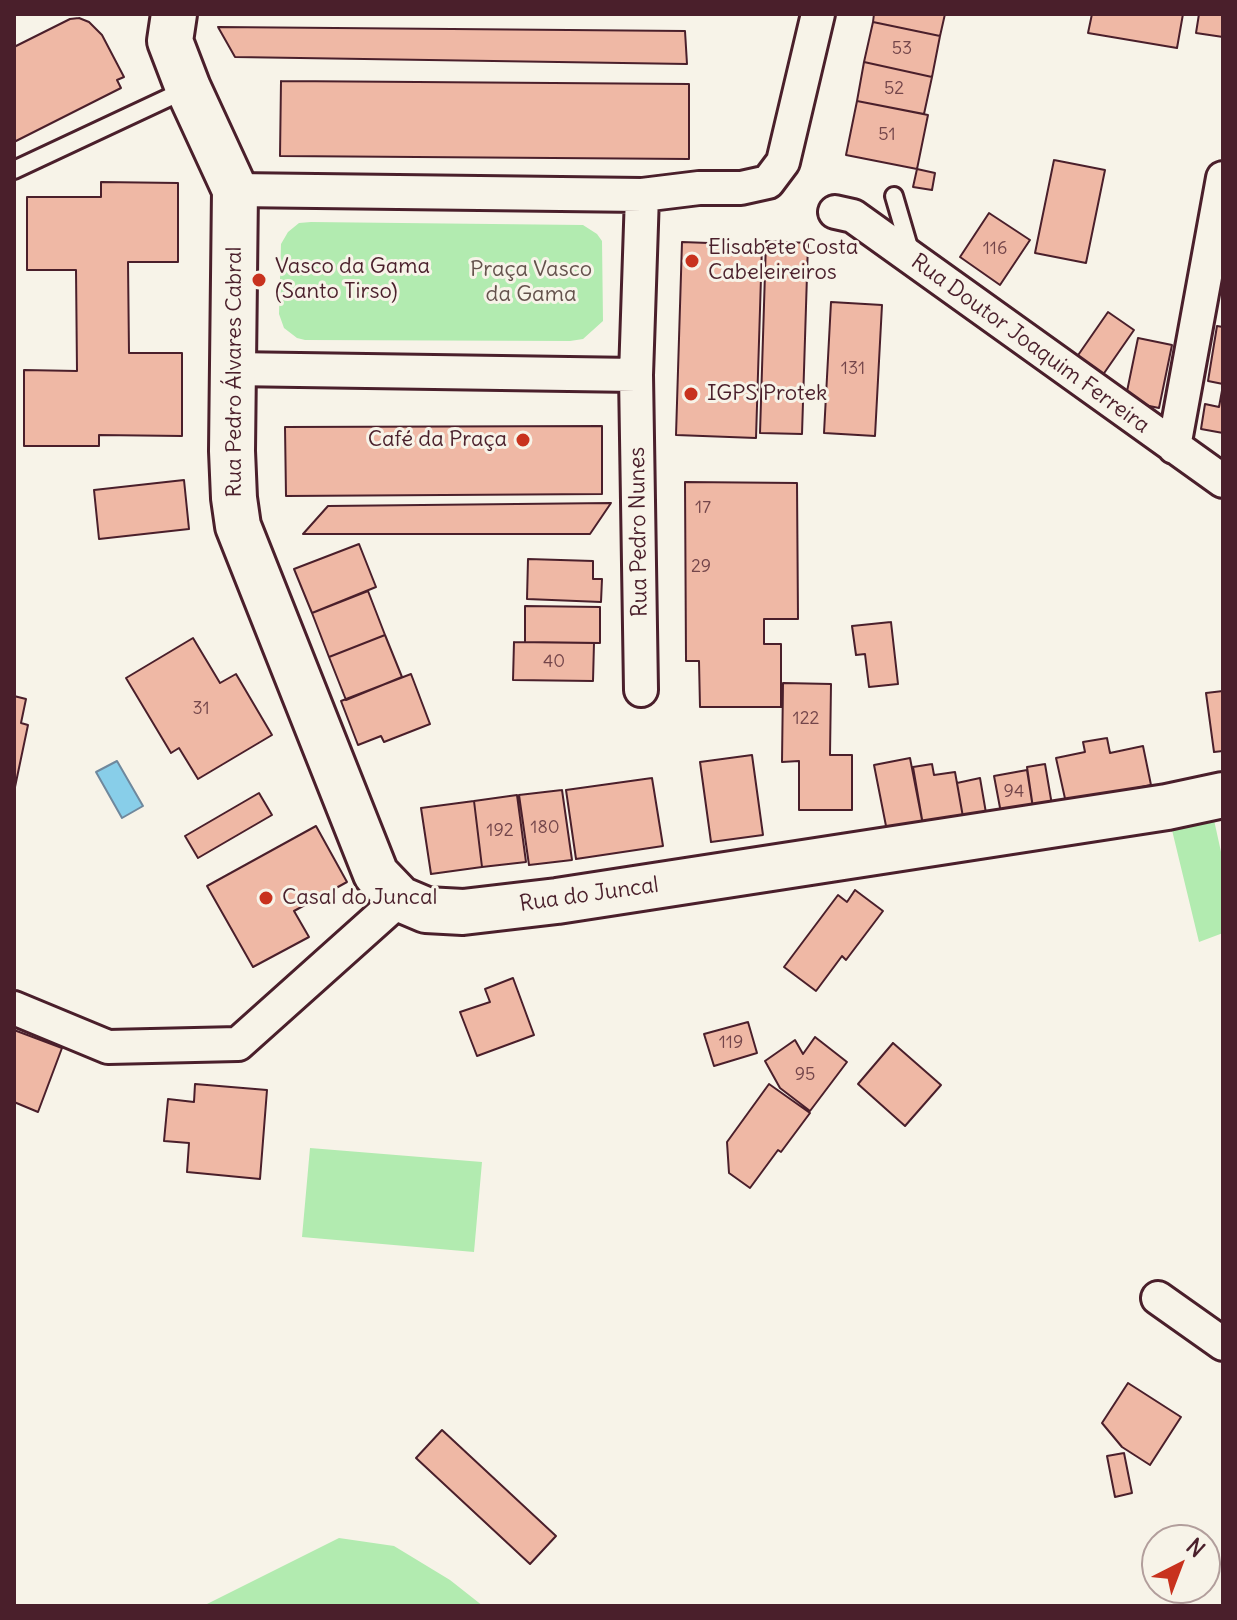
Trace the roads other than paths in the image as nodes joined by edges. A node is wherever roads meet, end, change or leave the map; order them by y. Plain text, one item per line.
1 (174, 14) edge
2 (818, 14) edge
3 (188, 88) junction
4 (14, 170) edge
5 (1223, 178) edge
6 (235, 190) junction
7 (642, 195) junction
8 (894, 196) dead end
9 (835, 212) dead end
10 (913, 259) junction
11 (232, 369) junction
12 (636, 375) junction
13 (1174, 447) junction
14 (1223, 481) edge
15 (641, 690) dead end
16 (1223, 795) edge
17 (400, 899) junction
18 (14, 1008) edge
19 (1158, 1298) dead end
20 (1223, 1344) edge

1 - 3 street, Rua Pedro Álvares Cabral
2 - 7 street
3 - 4 lane
3 - 6 street, Rua Pedro Álvares Cabral
5 - 13 street
6 - 7 street
6 - 11 street, Rua Pedro Álvares Cabral
7 - 12 street
8 - 10 lane
9 - 10 street, Rua Doutor Joaquim Ferreira
10 - 13 street, Rua Doutor Joaquim Ferreira
11 - 12 street
11 - 17 street, Rua Pedro Álvares Cabral
12 - 15 street, Rua Pedro Nunes
13 - 14 street, Rua Doutor Joaquim Ferreira
16 - 17 street, Rua do Juncal
17 - 18 street
19 - 20 street

